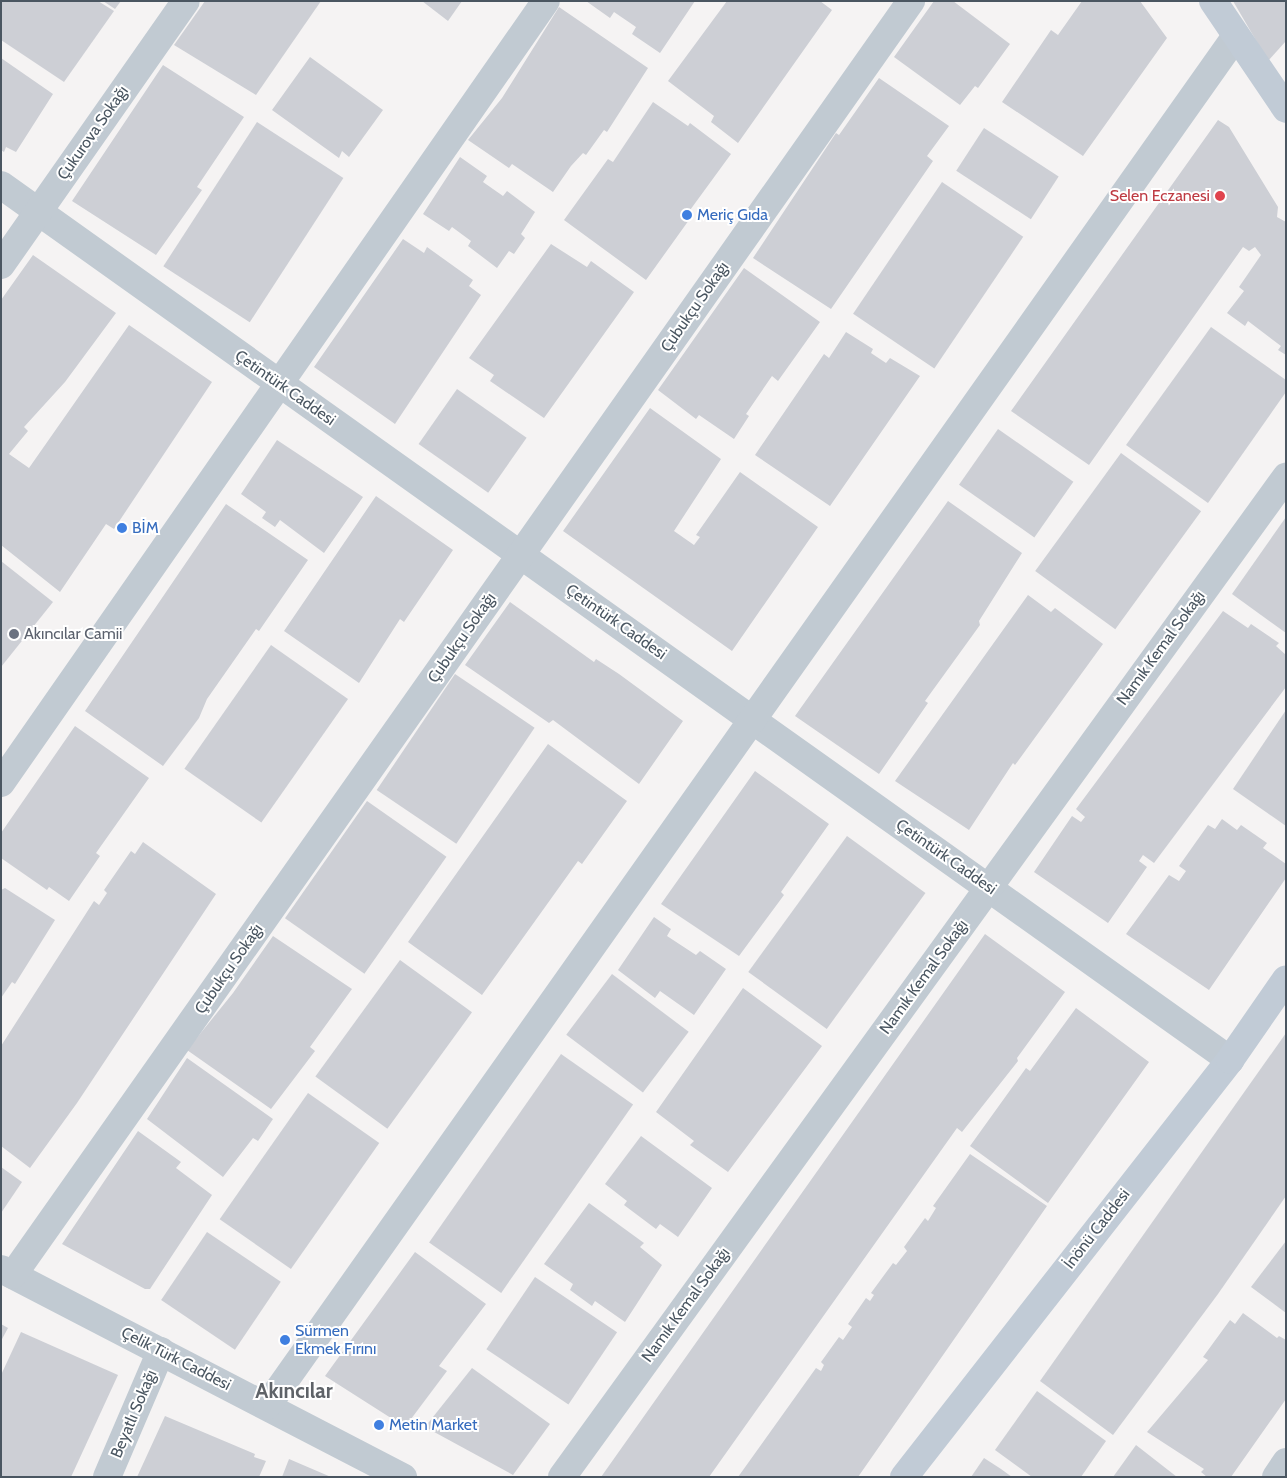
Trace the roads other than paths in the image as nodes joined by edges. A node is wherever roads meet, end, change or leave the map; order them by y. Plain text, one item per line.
1 (186, 1) edge
2 (546, 1) edge
3 (911, 1) edge
4 (1213, 1) edge
5 (1236, 36) junction
6 (1286, 109) edge
7 (1, 185) edge
8 (38, 211) junction
9 (1, 265) edge
10 (280, 384) junction
11 (1286, 476) edge
12 (521, 555) junction
13 (752, 720) junction
14 (1, 783) edge
15 (988, 888) junction
16 (1286, 978) edge
17 (1230, 1060) junction
18 (7, 1272) edge
19 (161, 1351) junction
20 (266, 1406) junction
21 (1286, 1462) edge
22 (107, 1477) edge
23 (403, 1477) edge
24 (562, 1477) edge
25 (904, 1477) edge
26 (1276, 1477) edge

1 - 8 street, Çukurova Sokağı
2 - 10 street
3 - 12 street, Çubukçu Sokağı
4 - 5 street
5 - 6 street
5 - 13 street
7 - 8 street, Çetintürk Caddesi
8 - 9 street, Çukurova Sokağı
8 - 10 street, Çetintürk Caddesi
10 - 12 street, Çetintürk Caddesi
10 - 14 street
11 - 15 street, Namık Kemal Sokağı
12 - 13 street, Çetintürk Caddesi
12 - 18 street, Çubukçu Sokağı
13 - 15 street, Çetintürk Caddesi
13 - 20 street
15 - 17 street, Çetintürk Caddesi
15 - 24 street, Namık Kemal Sokağı
16 - 17 street, İnönü Caddesi
17 - 25 street, İnönü Caddesi
18 - 19 street, Çelik Türk Caddesi
19 - 20 street, Çelik Türk Caddesi
19 - 22 street, Beyatlı Sokağı
20 - 23 street, Çelik Türk Caddesi
21 - 26 street

